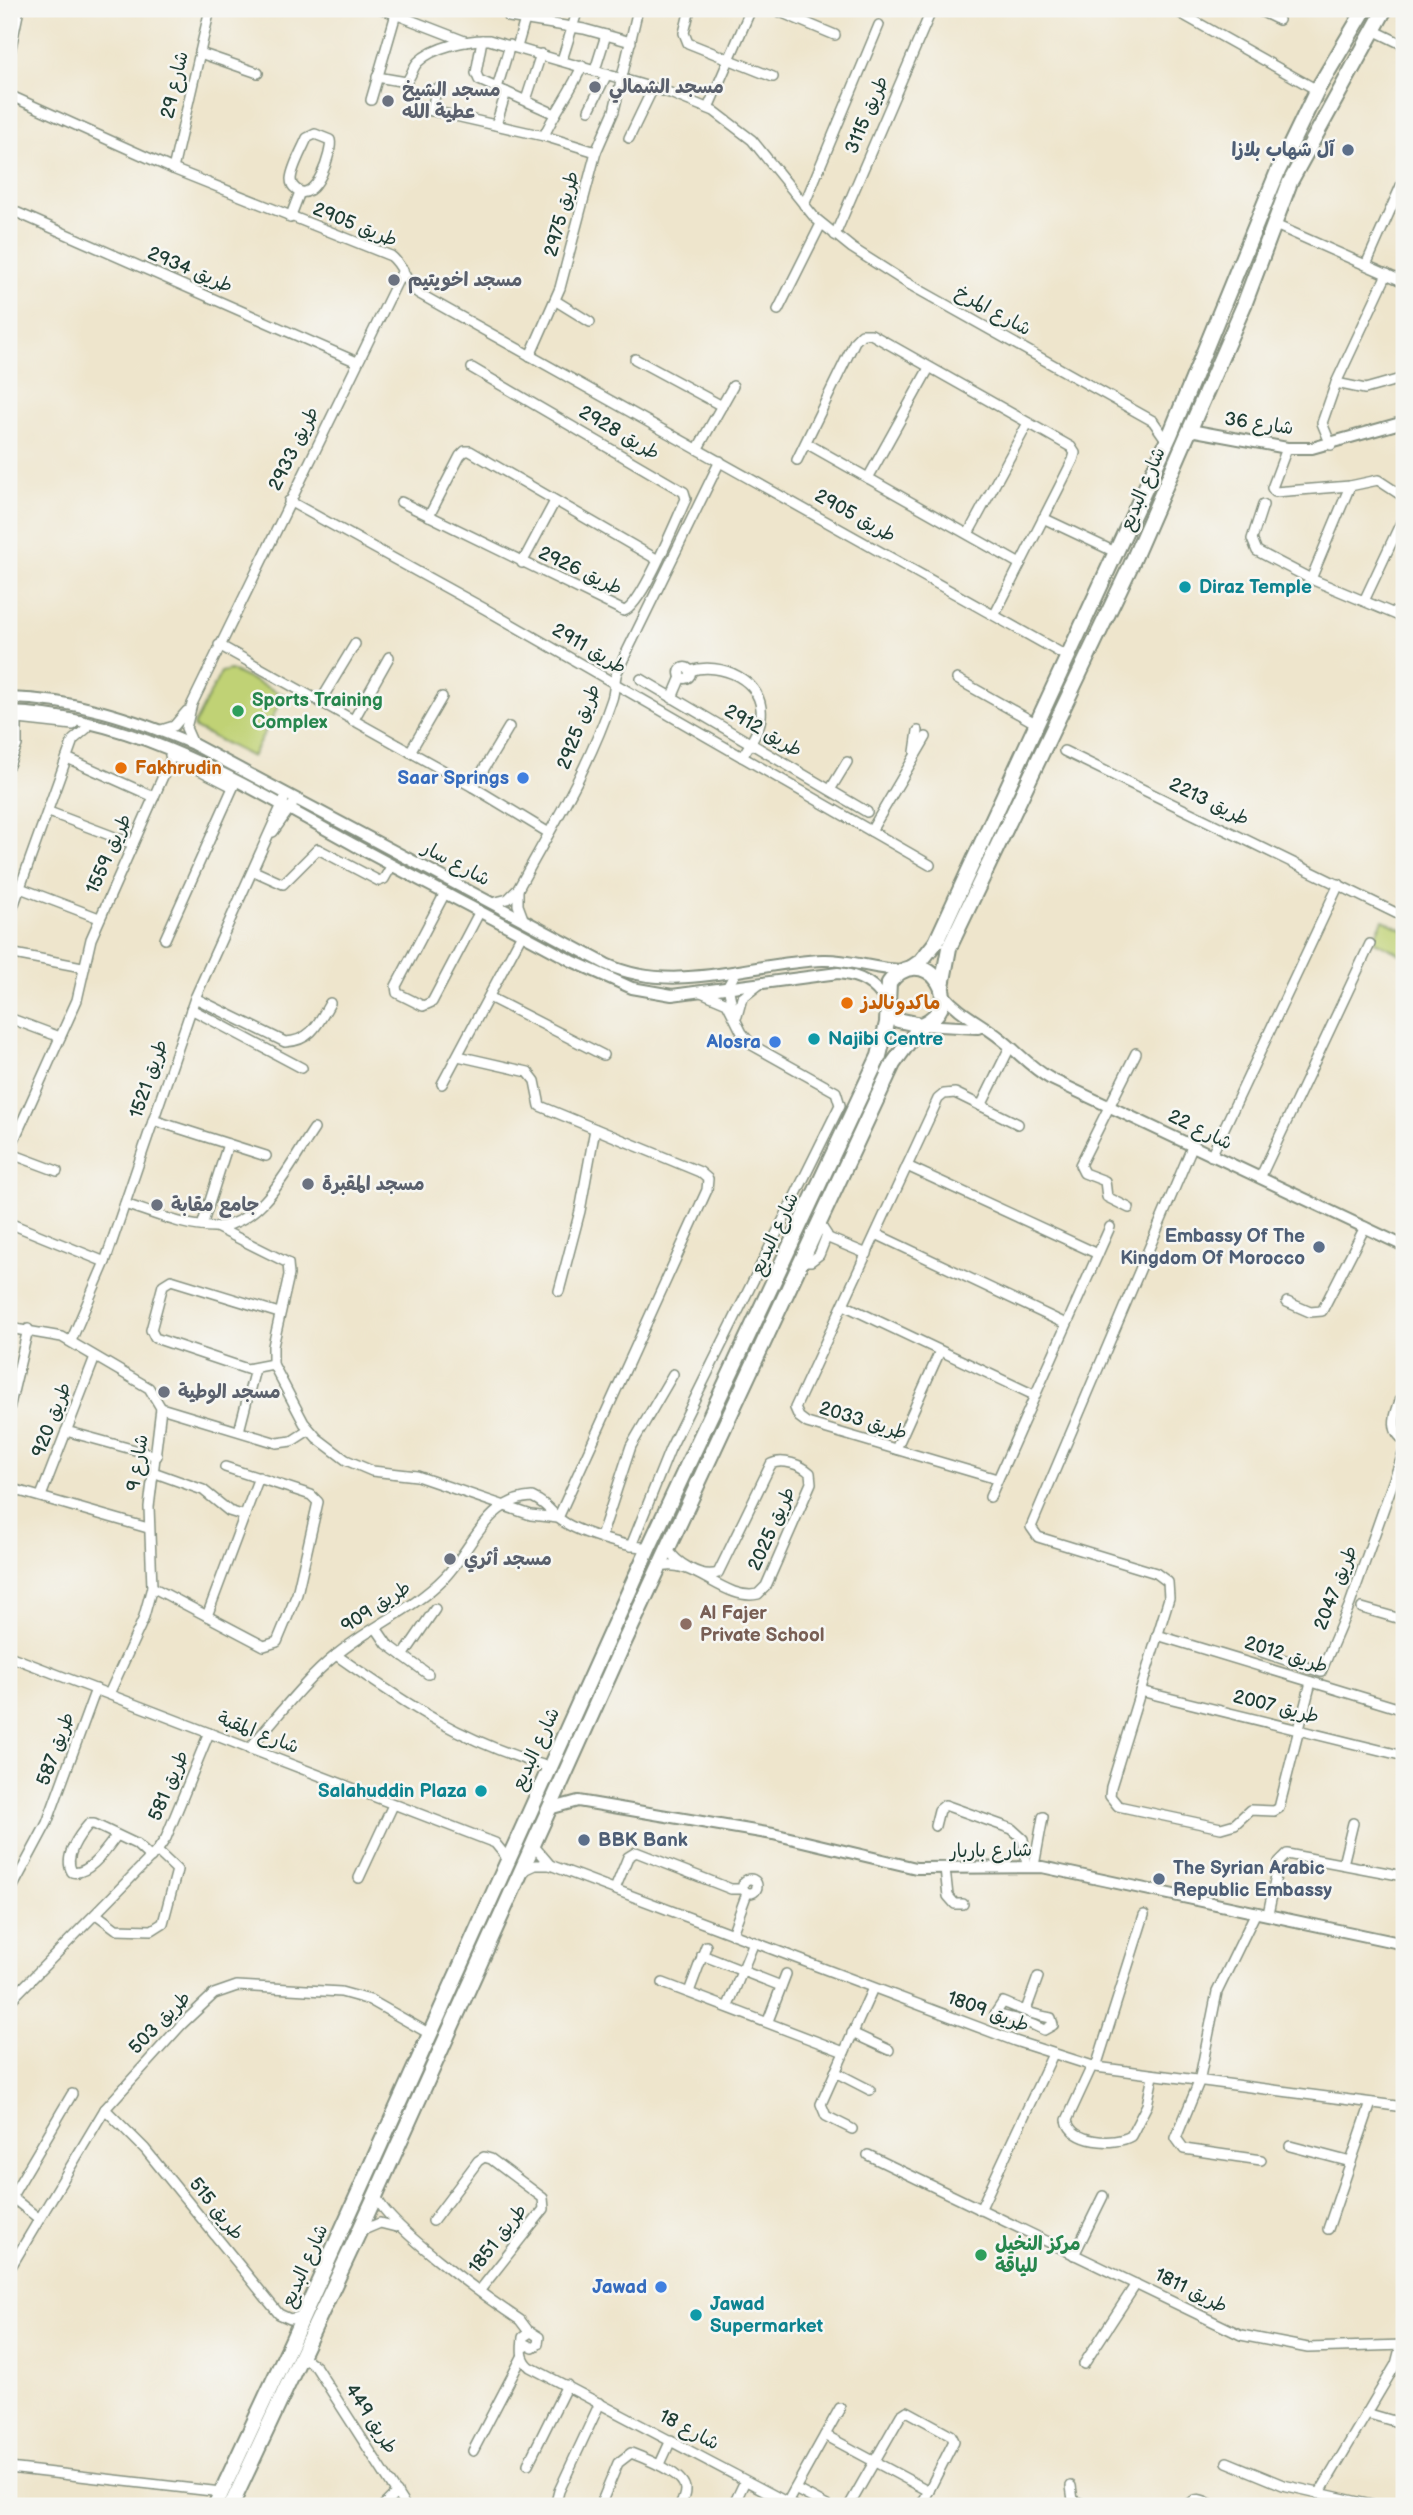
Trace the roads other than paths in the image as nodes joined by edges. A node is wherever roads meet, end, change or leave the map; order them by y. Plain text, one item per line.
1 (19, 9) edge
2 (210, 9) edge
3 (382, 9) edge
4 (528, 9) edge
5 (578, 9) edge
6 (638, 9) edge
7 (690, 9) edge
8 (751, 9) edge
9 (773, 9) edge
10 (932, 9) edge
11 (1173, 9) edge
12 (1256, 9) edge
13 (1365, 9) edge
14 (1387, 9) edge
15 (396, 14) junction
16 (509, 17) dead end
17 (525, 20) junction
18 (1279, 20) dead end
19 (879, 25) dead end
20 (572, 29) junction
21 (1373, 30) junction
22 (606, 35) junction
23 (835, 35) dead end
24 (482, 40) junction
25 (467, 42) junction
26 (631, 43) junction
27 (1404, 45) edge
28 (514, 46) junction
29 (200, 53) junction
30 (541, 54) junction
31 (9, 57) edge
32 (728, 59) junction
33 (562, 60) junction
34 (582, 66) junction
35 (595, 70) junction
36 (258, 73) dead end
37 (607, 74) junction
38 (377, 77) junction
39 (773, 77) dead end
40 (623, 79) junction
41 (653, 88) junction
42 (436, 89) dead end
43 (502, 90) junction
44 (1317, 90) junction
45 (9, 95) edge
46 (371, 100) dead end
47 (526, 100) junction
48 (411, 106) dead end
49 (708, 108) junction
50 (589, 110) dead end
51 (432, 111) junction
52 (555, 114) junction
53 (496, 125) junction
54 (544, 136) junction
55 (629, 138) dead end
56 (596, 152) junction
57 (173, 169) junction
58 (1404, 179) edge
59 (300, 192) junction
60 (804, 205) junction
61 (9, 209) edge
62 (290, 218) junction
63 (821, 224) junction
64 (1273, 224) junction
65 (835, 235) junction
66 (1366, 265) junction
67 (403, 270) junction
68 (1387, 274) junction
69 (1404, 282) edge
70 (556, 301) junction
71 (778, 310) dead end
72 (590, 322) dead end
73 (530, 356) junction
74 (635, 359) dead end
75 (357, 362) junction
76 (472, 368) dead end
77 (929, 368) junction
78 (1404, 378) edge
79 (1336, 383) junction
80 (733, 386) dead end
81 (722, 407) junction
82 (1180, 407) junction
83 (1153, 421) junction
84 (1404, 422) edge
85 (1028, 423) junction
86 (1190, 430) junction
87 (1167, 441) junction
88 (806, 443) junction
89 (1331, 445) junction
90 (1287, 448) junction
91 (698, 449) junction
92 (797, 460) dead end
93 (720, 461) junction
94 (868, 478) junction
95 (1350, 486) junction
96 (1404, 497) edge
97 (289, 501) junction
98 (555, 501) junction
99 (401, 502) dead end
100 (1263, 505) dead end
101 (429, 516) junction
102 (1404, 516) edge
103 (1043, 517) junction
104 (968, 534) junction
105 (1115, 552) junction
106 (658, 560) junction
107 (522, 563) junction
108 (1020, 564) junction
109 (1311, 579) junction
110 (646, 582) junction
111 (658, 588) junction
112 (1364, 601) junction
113 (624, 611) joint
114 (995, 614) junction
115 (1404, 618) edge
116 (355, 644) dead end
117 (219, 645) junction
118 (389, 657) dead end
119 (1068, 657) junction
120 (641, 679) dead end
121 (957, 679) dead end
122 (615, 684) junction
123 (442, 697) dead end
124 (9, 698) edge
125 (672, 698) junction
126 (320, 702) junction
127 (192, 704) junction
128 (11, 716) edge
129 (353, 721) junction
130 (64, 723) junction
131 (1037, 724) junction
132 (509, 727) dead end
133 (87, 728) junction
134 (161, 730) junction
135 (922, 734) dead end
136 (73, 740) junction
137 (193, 744) junction
138 (749, 745) junction
139 (1064, 751) dead end
140 (410, 752) junction
141 (172, 756) junction
142 (742, 757) junction
143 (67, 758) junction
144 (847, 762) dead end
145 (9, 765) edge
146 (234, 784) junction
147 (473, 787) junction
148 (830, 790) junction
149 (292, 796) junction
150 (154, 797) junction
151 (285, 808) junction
152 (49, 812) junction
153 (867, 813) dead end
154 (871, 831) junction
155 (549, 833) junction
156 (133, 844) junction
157 (391, 865) junction
158 (930, 865) dead end
159 (254, 871) junction
160 (1339, 884) junction
161 (20, 888) junction
162 (518, 889) junction
163 (445, 893) junction
164 (492, 903) junction
165 (480, 911) junction
166 (1404, 917) edge
167 (9, 918) edge
168 (99, 918) junction
169 (524, 921) junction
170 (522, 934) junction
171 (164, 939) dead end
172 (1370, 944) dead end
173 (9, 953) edge
174 (82, 967) junction
175 (907, 969) junction
176 (736, 972) junction
177 (763, 982) junction
178 (727, 986) junction
179 (943, 990) junction
180 (700, 991) junction
181 (489, 997) junction
182 (195, 998) junction
183 (330, 1003) dead end
184 (887, 1004) junction
185 (191, 1009) junction
186 (9, 1018) edge
187 (737, 1021) junction
188 (922, 1025) junction
189 (990, 1031) junction
190 (60, 1037) junction
191 (1010, 1047) junction
192 (1136, 1053) dead end
193 (603, 1055) dead end
194 (458, 1056) junction
195 (302, 1068) dead end
196 (442, 1084) dead end
197 (1109, 1105) junction
198 (981, 1106) junction
199 (153, 1120) junction
200 (1018, 1124) dead end
201 (13, 1128) edge
202 (314, 1129) dead end
203 (595, 1129) junction
204 (228, 1144) junction
205 (1192, 1147) junction
206 (9, 1152) edge
207 (266, 1156) dead end
208 (1211, 1156) junction
209 (907, 1166) junction
210 (57, 1171) dead end
211 (1260, 1178) junction
212 (125, 1204) junction
213 (1129, 1208) dead end
214 (9, 1223) edge
215 (819, 1223) junction
216 (202, 1226) junction
217 (216, 1227) junction
218 (1110, 1227) dead end
219 (1365, 1227) junction
220 (876, 1234) junction
221 (826, 1237) junction
222 (1404, 1246) edge
223 (867, 1254) junction
224 (1098, 1254) junction
225 (801, 1261) junction
226 (105, 1262) junction
227 (559, 1291) dead end
228 (1287, 1302) dead end
229 (844, 1305) junction
230 (279, 1313) junction
231 (1066, 1324) junction
232 (9, 1328) edge
233 (28, 1329) junction
234 (71, 1341) junction
235 (940, 1351) junction
236 (95, 1357) junction
237 (273, 1364) junction
238 (256, 1369) junction
239 (673, 1374) dead end
240 (1034, 1395) junction
241 (1403, 1398) edge
242 (161, 1408) junction
243 (9, 1409) edge
244 (309, 1430) junction
245 (66, 1432) junction
246 (239, 1432) junction
247 (1404, 1440) edge
248 (896, 1449) junction
249 (1404, 1451) edge
250 (157, 1456) junction
251 (225, 1466) dead end
252 (153, 1472) junction
253 (259, 1477) junction
254 (997, 1479) junction
255 (9, 1488) edge
256 (41, 1496) junction
257 (990, 1497) dead end
258 (504, 1505) junction
259 (245, 1516) junction
260 (558, 1518) junction
261 (148, 1528) junction
262 (601, 1537) junction
263 (631, 1546) junction
264 (649, 1547) junction
265 (667, 1548) junction
266 (723, 1567) junction
267 (658, 1568) junction
268 (152, 1587) junction
269 (726, 1588) junction
270 (1362, 1608) dead end
271 (435, 1609) dead end
272 (207, 1616) junction
273 (1404, 1620) edge
274 (376, 1628) junction
275 (1157, 1634) junction
276 (1256, 1650) dead end
277 (336, 1654) junction
278 (9, 1656) edge
279 (403, 1656) junction
280 (428, 1674) dead end
281 (1311, 1682) junction
282 (96, 1689) junction
283 (1139, 1691) junction
284 (109, 1694) junction
285 (1404, 1710) edge
286 (1299, 1730) junction
287 (209, 1732) junction
288 (248, 1748) junction
289 (1404, 1756) edge
290 (549, 1767) junction
291 (561, 1782) junction
292 (578, 1801) junction
293 (393, 1805) junction
294 (549, 1809) junction
295 (1043, 1817) dead end
296 (1353, 1823) dead end
297 (934, 1826) dead end
298 (520, 1831) junction
299 (117, 1835) junction
300 (495, 1843) junction
301 (533, 1845) junction
302 (154, 1855) junction
303 (508, 1860) junction
304 (1343, 1864) junction
305 (550, 1865) junction
306 (1031, 1866) junction
307 (945, 1869) junction
308 (521, 1871) junction
309 (1404, 1876) edge
310 (359, 1878) dead end
311 (615, 1889) junction
312 (9, 1894) edge
313 (963, 1904) dead end
314 (1256, 1912) junction
315 (96, 1914) junction
316 (484, 1914) junction
317 (1268, 1914) junction
318 (1144, 1915) dead end
319 (499, 1921) junction
320 (732, 1934) junction
321 (754, 1942) junction
322 (1404, 1944) edge
323 (742, 1971) junction
324 (786, 1974) dead end
325 (1038, 1977) dead end
326 (663, 1983) dead end
327 (781, 1986) junction
328 (873, 1988) junction
329 (689, 1992) junction
330 (9, 2003) edge
331 (728, 2006) junction
332 (1026, 2010) junction
333 (1013, 2013) junction
334 (993, 2018) dead end
335 (768, 2021) junction
336 (1021, 2023) junction
337 (852, 2033) junction
338 (430, 2034) junction
339 (1015, 2041) junction
340 (889, 2050) dead end
341 (844, 2052) junction
342 (1053, 2054) junction
343 (1094, 2067) junction
344 (835, 2072) junction
345 (1153, 2076) junction
346 (1199, 2082) junction
347 (870, 2090) dead end
348 (72, 2094) dead end
349 (1371, 2103) junction
350 (1404, 2107) edge
351 (105, 2109) junction
352 (852, 2129) dead end
353 (1290, 2146) dead end
354 (868, 2155) dead end
355 (1261, 2160) dead end
356 (1351, 2162) junction
357 (376, 2195) junction
358 (1103, 2196) dead end
359 (10, 2198) edge
360 (980, 2210) junction
361 (38, 2218) junction
362 (433, 2221) dead end
363 (1328, 2229) dead end
364 (359, 2232) junction
365 (407, 2233) junction
366 (1074, 2255) junction
367 (9, 2270) edge
368 (1136, 2284) junction
369 (480, 2290) junction
370 (304, 2316) junction
371 (525, 2337) junction
372 (1402, 2345) edge
373 (533, 2348) junction
374 (302, 2356) junction
375 (522, 2357) junction
376 (1084, 2364) dead end
377 (535, 2370) junction
378 (567, 2385) junction
379 (600, 2403) junction
380 (840, 2408) dead end
381 (1366, 2413) junction
382 (1404, 2424) edge
383 (825, 2435) junction
384 (671, 2440) junction
385 (473, 2451) dead end
386 (874, 2462) junction
387 (1227, 2462) dead end
388 (528, 2464) dead end
389 (660, 2464) junction
390 (9, 2468) edge
391 (745, 2481) junction
392 (1071, 2486) dead end
393 (795, 2489) junction
394 (929, 2491) junction
395 (221, 2492) junction
396 (397, 2492) junction
397 (1319, 2494) junction
398 (791, 2504) edge
399 (215, 2506) edge
400 (230, 2506) edge
401 (383, 2506) edge
402 (405, 2506) edge
403 (555, 2506) edge
404 (600, 2506) edge
405 (680, 2506) edge
406 (733, 2506) edge
407 (827, 2506) edge
408 (849, 2506) edge
409 (920, 2506) edge
410 (1088, 2506) edge
411 (1188, 2506) edge
412 (1214, 2506) edge
413 (1376, 2506) edge

1 - 31 street
2 - 29 street, شارع 29
3 - 15 street
4 - 17 street
5 - 20 street
6 - 26 street, طريق 2975
7 - 32 street
8 - 32 street
9 - 23 street
10 - 65 street, طريق 3115
11 - 44 street
12 - 18 street
13 - 44 main road, شارع البديع
14 - 21 main road, شارع البديع
15 - 25 street
15 - 38 street
16 - 17 street
17 - 20 street
17 - 28 street
19 - 60 street
20 - 22 street
20 - 33 street
21 - 27 street
21 - 64 main road, شارع البديع
22 - 26 street
22 - 35 street
24 - 25 street, شارع المرخ
24 - 28 street, شارع المرخ
24 - 43 street
25 - 38 street, شارع المرخ
26 - 40 street, طريق 2975
28 - 30 street, شارع المرخ
28 - 43 street
29 - 36 street
29 - 57 street, شارع 29
30 - 33 street, شارع المرخ
30 - 47 street
32 - 39 street
32 - 49 street
33 - 34 street, شارع المرخ
34 - 35 street, شارع المرخ
34 - 52 street
35 - 37 street, شارع المرخ
37 - 40 street, شارع المرخ
37 - 50 street
38 - 46 street
40 - 41 street, شارع المرخ
40 - 56 street, طريق 2975
41 - 49 street, شارع المرخ
41 - 55 street
42 - 51 street
43 - 47 street
43 - 53 street
44 - 82 main road, شارع البديع
45 - 57 street, طريق 2905
47 - 52 street
48 - 51 street
49 - 60 street, شارع المرخ
51 - 53 street
52 - 54 street
53 - 54 street
54 - 56 street
56 - 70 street, طريق 2975
57 - 62 street, طريق 2905
58 - 66 street
59 - 59 street
59 - 62 street
60 - 63 street, شارع المرخ
61 - 75 street, طريق 2934
62 - 67 street, طريق 2905
63 - 65 street, شارع المرخ
63 - 71 street
64 - 66 street
64 - 86 main road, شارع البديع
65 - 83 street, شارع المرخ
66 - 68 street
67 - 73 street, طريق 2905
67 - 75 street, طريق 2933
68 - 69 street
68 - 79 street
70 - 72 street
70 - 73 street, طريق 2975
73 - 91 street, طريق 2905
74 - 81 street
75 - 97 street, طريق 2933
76 - 106 street, طريق 2928
77 - 85 street
77 - 88 street
77 - 94 street, طريق 2905
78 - 79 street
79 - 89 street
80 - 81 street
81 - 91 street
82 - 83 street
82 - 87 main road, شارع البديع
83 - 87 street, شارع المرخ
84 - 89 street, شارع 36
85 - 103 street
85 - 104 street
86 - 90 street, شارع 36
86 - 179 main road, شارع البديع
87 - 105 main road, شارع البديع
88 - 92 street
88 - 94 street, طريق 2905
89 - 90 street, شارع 36
90 - 95 street
91 - 93 street, طريق 2905
93 - 111 street, طريق 2925
93 - 114 street, طريق 2905
94 - 104 street, طريق 2905
95 - 96 street
95 - 109 street
97 - 117 street, طريق 2933
97 - 122 street, طريق 2911
98 - 101 street
98 - 106 street
98 - 107 street, طريق 2926
99 - 101 street, طريق 2926
100 - 109 street
101 - 107 street, طريق 2926
102 - 112 street
103 - 105 street
103 - 108 street
104 - 108 street, طريق 2905
105 - 119 main road, شارع البديع
106 - 110 street, طريق 2928
107 - 113 street, طريق 2926
108 - 114 street
109 - 112 street
110 - 111 street
110 - 113 street, طريق 2928
111 - 122 street, طريق 2925
112 - 115 street
114 - 119 street, طريق 2905
116 - 126 street
117 - 126 street
117 - 127 street, طريق 2933
118 - 129 street
119 - 131 main road, شارع البديع
120 - 125 street, طريق 2912
121 - 131 street
122 - 142 street, طريق 2911
122 - 155 street, طريق 2925
123 - 140 street
124 - 134 street, شارع سار
125 - 138 street, طريق 2912
125 - 138 street
126 - 129 street
127 - 134 street, طريق 2933
127 - 137 street, طريق 2933
128 - 130 street
128 - 145 street
128 - 146 street, شارع سار
129 - 140 street
130 - 133 street
130 - 136 street
131 - 175 main road, شارع البديع
132 - 147 street
133 - 136 street
133 - 141 street
134 - 137 street, شارع سار
135 - 154 street
136 - 143 street
137 - 149 street, شارع سار
138 - 142 street
138 - 148 street, طريق 2912
139 - 160 street, طريق 2213
140 - 147 street
141 - 146 street
141 - 150 street, طريق 1559
142 - 154 street, طريق 2911
143 - 150 street
143 - 152 street
144 - 148 street
146 - 151 street, شارع سار
146 - 171 street
147 - 155 street
148 - 153 street, طريق 2912
149 - 151 street, طريق 1521
149 - 164 street, شارع سار
150 - 156 street, طريق 1559
151 - 157 street, شارع سار
151 - 159 street, طريق 1521
152 - 156 street
152 - 161 street
154 - 158 street, طريق 2911
155 - 162 street, طريق 2925
156 - 168 street, طريق 1559
157 - 159 street
157 - 163 street, شارع سار
159 - 182 street, طريق 1521
160 - 166 street, طريق 2213
160 - 208 street
161 - 167 street
161 - 168 street
162 - 164 street
162 - 169 street
163 - 165 street, شارع سار
163 - 165 street
164 - 169 street, شارع سار
165 - 170 street, شارع سار
168 - 174 street, طريق 1559
169 - 176 street, شارع سار
170 - 180 street, شارع سار
170 - 181 street
172 - 211 street
173 - 174 street
174 - 190 street, طريق 1559
175 - 176 street, شارع سار
175 - 179 main road
175 - 184 main road
176 - 178 street
177 - 178 street, شارع سار
177 - 184 street, شارع سار
177 - 187 street
178 - 180 street, شارع سار
178 - 187 street
179 - 188 main road
179 - 189 street, شارع 22
180 - 187 street
181 - 193 street
181 - 194 street
182 - 183 street
182 - 185 street, طريق 1521
184 - 188 main road
184 - 264 main road, شارع البديع
185 - 195 street
185 - 199 street, طريق 1521
186 - 190 street
187 - 263 street
188 - 189 street, شارع 22
188 - 215 main road, شارع البديع
189 - 191 street, شارع 22
190 - 201 street, طريق 1559
191 - 197 street, شارع 22
191 - 198 street
192 - 197 street
194 - 196 street
194 - 203 street
197 - 205 street, شارع 22
197 - 213 street
198 - 200 street, طريق 2033
198 - 209 street, طريق 2033
199 - 204 street
199 - 212 street, طريق 1521
201 - 206 street, طريق 1559
202 - 217 street
203 - 227 street
203 - 260 street
204 - 207 street
204 - 216 street
205 - 208 street, شارع 22
205 - 275 street
206 - 210 street
208 - 211 street, شارع 22
209 - 220 street, طريق 2033
209 - 224 street
211 - 219 street, شارع 22
212 - 216 street
212 - 226 street, طريق 1521
214 - 226 street
215 - 221 street
215 - 225 main road, شارع البديع
216 - 217 street
217 - 230 street
218 - 224 street
219 - 222 street, شارع 22
219 - 228 street
220 - 223 street, طريق 2033
220 - 231 street
221 - 223 street
221 - 225 street
223 - 229 street, طريق 2033
224 - 231 street
225 - 265 main road, شارع البديع
226 - 234 street, طريق 1521
229 - 235 street
229 - 248 street, طريق 2033
230 - 237 street
230 - 238 street
231 - 240 street
232 - 233 street
233 - 234 street
233 - 243 street
234 - 236 street
235 - 240 street
235 - 248 street
236 - 242 street
236 - 245 street, طريق 920
237 - 238 street
237 - 244 street
238 - 246 street
239 - 262 street
240 - 254 street
241 - 247 street
242 - 246 street
242 - 250 street, شارع 9
244 - 246 street
244 - 258 street
245 - 250 street
245 - 256 street, طريق 920
248 - 254 street, طريق 2033
249 - 276 street, طريق 2047
250 - 252 street, شارع 9
251 - 253 street
252 - 259 street
252 - 261 street, شارع 9
253 - 259 street
253 - 272 street
254 - 257 street
255 - 256 street
256 - 261 street
258 - 260 street
258 - 260 street, طريق 909
258 - 274 street, طريق 909
259 - 272 street
260 - 262 street
261 - 268 street, شارع 9
262 - 263 street
263 - 264 street
264 - 290 main road, شارع البديع
265 - 266 street, طريق 2025
265 - 267 main road, شارع البديع
266 - 269 street, طريق 2025
266 - 269 street, طريق 2025
267 - 269 street, طريق 2025
267 - 291 main road, شارع البديع
268 - 272 street
268 - 284 street, شارع 9
270 - 273 street
271 - 279 street
274 - 277 street, طريق 909
274 - 279 street
275 - 281 street, طريق 2012
275 - 283 street
277 - 288 street, طريق 909
277 - 290 street
278 - 282 street, شارع المقبة
279 - 280 street
281 - 285 street, طريق 2012
281 - 286 street
282 - 284 street, شارع المقبة
282 - 312 street, طريق 587
283 - 286 street, طريق 2007
283 - 286 street
284 - 287 street, شارع المقبة
286 - 289 street, طريق 2007
287 - 288 street, شارع المقبة
287 - 302 street, طريق 581
288 - 293 street, شارع المقبة
290 - 298 main road, شارع البديع
291 - 292 street
291 - 294 main road, شارع البديع
292 - 294 street, شارع باربار
292 - 307 street, شارع باربار
293 - 300 street, شارع المقبة
293 - 310 street
294 - 301 main road, شارع البديع
295 - 306 street
296 - 304 street
297 - 306 street
298 - 300 street
298 - 303 main road, شارع البديع
299 - 299 street
299 - 302 street
300 - 303 street
301 - 305 street, طريق 1809
301 - 308 main road, شارع البديع
302 - 315 street, طريق 581
302 - 315 street, طريق 581
303 - 316 main road, شارع البديع
304 - 309 street
304 - 317 street
305 - 308 street
305 - 311 street, طريق 1809
306 - 307 street, شارع باربار
306 - 314 street, شارع باربار
307 - 313 street
308 - 319 main road, شارع البديع
311 - 320 street, طريق 1809
311 - 320 street
314 - 317 street, شارع باربار
314 - 346 street
315 - 330 street, طريق 581
316 - 319 main road
316 - 338 main road, شارع البديع
317 - 322 street, شارع باربار
318 - 343 street
319 - 357 main road, شارع البديع
320 - 321 street, طريق 1809
321 - 323 street
321 - 328 street, طريق 1809
323 - 327 street
323 - 329 street
323 - 331 street
324 - 327 street
325 - 332 street
326 - 329 street
327 - 335 street
328 - 337 street
328 - 339 street, طريق 1809
329 - 331 street
331 - 335 street
332 - 333 street
332 - 336 street
333 - 334 street
333 - 336 street
335 - 341 street
336 - 339 street
337 - 340 street
337 - 341 street
338 - 351 street, طريق 503
338 - 370 main road, شارع البديع
339 - 342 street, طريق 1809
341 - 344 street
342 - 343 street, طريق 1809
342 - 360 street
343 - 345 street, طريق 1809
343 - 345 street
344 - 347 street
344 - 352 street
345 - 346 street, طريق 1809
346 - 349 street, طريق 1809
346 - 355 street
348 - 359 street
349 - 350 street, طريق 1809
349 - 356 street
351 - 361 street, طريق 503
351 - 370 street, طريق 515
353 - 356 street
354 - 360 street, طريق 1811
356 - 363 street
357 - 364 main road, شارع البديع
357 - 365 street
358 - 366 street
359 - 361 street
360 - 366 street, طريق 1811
361 - 367 street, طريق 503
362 - 369 street, طريق 1851
364 - 365 street
364 - 374 main road, شارع البديع
365 - 369 street
366 - 368 street, طريق 1811
368 - 372 street, طريق 1811
368 - 376 street
369 - 371 street
370 - 395 main road, شارع البديع
371 - 373 street
371 - 373 street
371 - 375 street
372 - 381 street, طريق 1811
373 - 377 street
374 - 396 street, طريق 449
374 - 400 main road, شارع البديع
375 - 377 street, شارع 18
375 - 385 street
377 - 378 street, شارع 18
378 - 379 street, شارع 18
378 - 388 street
379 - 384 street, شارع 18
379 - 403 street
380 - 383 street
381 - 382 street
381 - 397 street, طريق 1811
383 - 386 street
383 - 393 street
384 - 389 street
384 - 391 street, شارع 18
386 - 394 street
386 - 394 street
386 - 408 street
387 - 397 street
389 - 404 street
389 - 405 street
390 - 395 street
391 - 398 street, شارع 18
391 - 406 street
392 - 410 street
393 - 398 street
393 - 407 street
394 - 409 street
395 - 399 main road, شارع البديع
396 - 401 street
396 - 402 street, طريق 449
397 - 413 street
411 - 412 street

